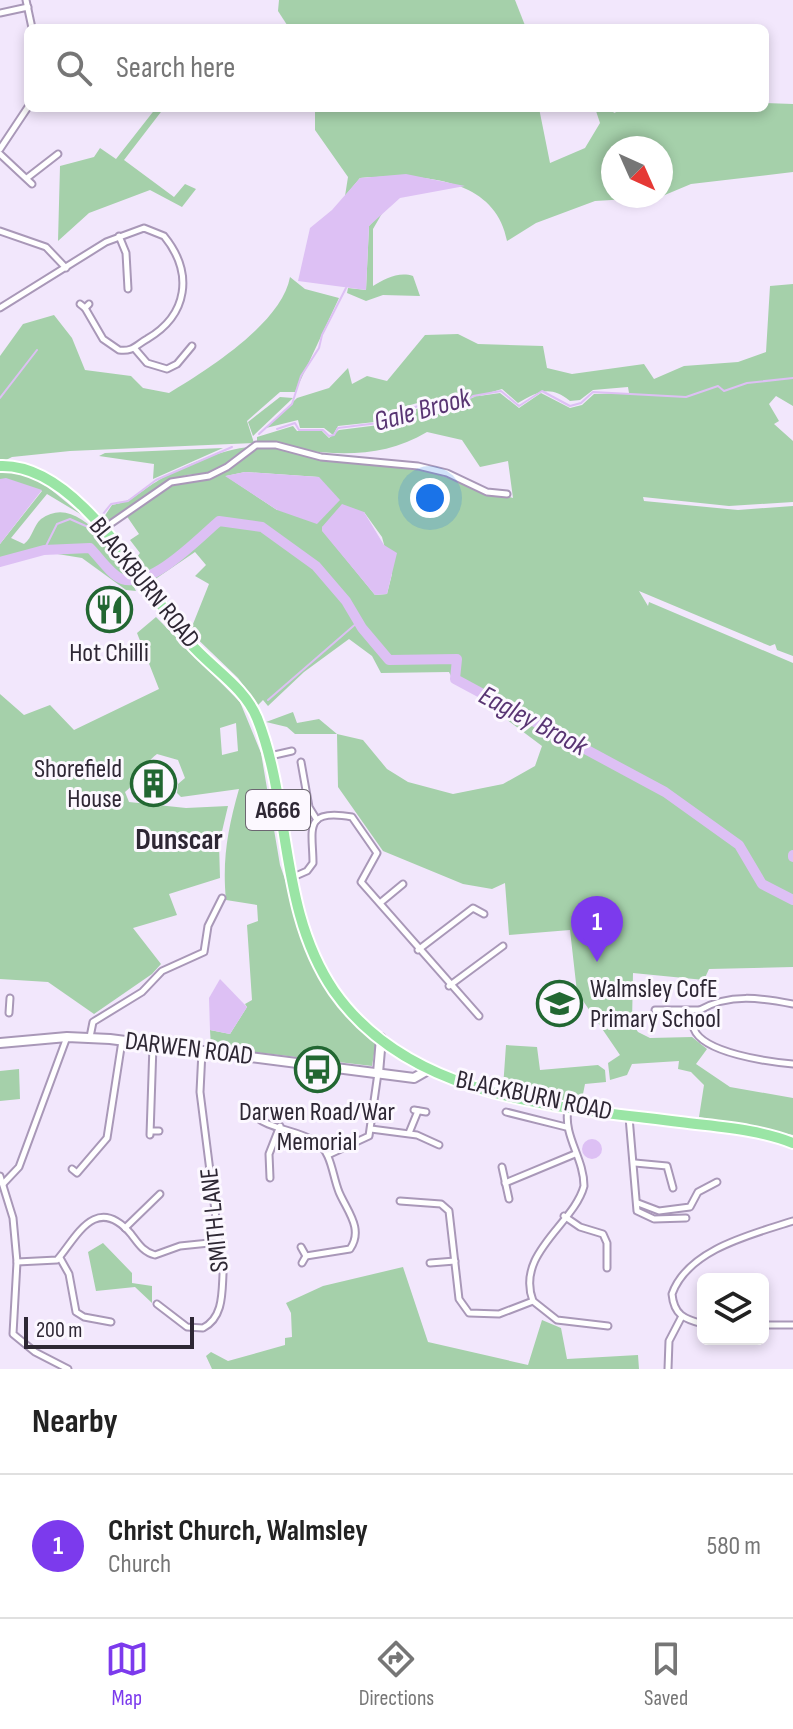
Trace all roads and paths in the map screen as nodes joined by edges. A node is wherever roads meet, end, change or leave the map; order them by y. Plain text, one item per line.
1 (26, 0) edge
2 (28, 7) junction
3 (0, 13) edge
4 (31, 24) edge
5 (25, 112) edge
6 (0, 152) edge
7 (60, 154) dead end
8 (0, 231) edge
9 (119, 236) junction
10 (66, 268) junction
11 (128, 289) dead end
12 (85, 305) dead end
13 (0, 308) edge
14 (192, 346) dead end
15 (135, 349) junction
16 (0, 466) edge
17 (507, 494) dead end
18 (101, 528) junction
19 (292, 751) dead end
20 (269, 756) junction
21 (301, 762) dead end
22 (299, 794) dead end
23 (277, 800) junction
24 (317, 820) junction
25 (290, 879) junction
26 (400, 884) dead end
27 (222, 898) dead end
28 (380, 903) junction
29 (484, 914) dead end
30 (418, 950) junction
31 (500, 950) dead end
32 (449, 986) junction
33 (793, 1004) edge
34 (0, 1005) edge
35 (655, 1010) dead end
36 (700, 1010) junction
37 (9, 1013) dead end
38 (479, 1016) dead end
39 (67, 1037) junction
40 (90, 1037) junction
41 (381, 1037) junction
42 (122, 1040) junction
43 (0, 1043) edge
44 (153, 1044) junction
45 (202, 1050) junction
46 (793, 1064) edge
47 (423, 1068) junction
48 (378, 1073) junction
49 (568, 1108) junction
50 (426, 1112) dead end
51 (506, 1112) dead end
52 (253, 1114) dead end
53 (629, 1116) junction
54 (280, 1126) junction
55 (566, 1127) junction
56 (371, 1129) junction
57 (159, 1131) dead end
58 (409, 1133) junction
59 (793, 1143) edge
60 (439, 1145) dead end
61 (575, 1154) junction
62 (328, 1155) junction
63 (635, 1163) junction
64 (502, 1167) dead end
65 (72, 1169) dead end
66 (267, 1174) dead end
67 (0, 1176) edge
68 (717, 1182) dead end
69 (505, 1183) junction
70 (3, 1184) junction
71 (673, 1188) dead end
72 (161, 1195) dead end
73 (509, 1199) dead end
74 (400, 1201) dead end
75 (637, 1203) junction
76 (564, 1216) junction
77 (686, 1218) dead end
78 (793, 1221) edge
79 (125, 1228) junction
80 (219, 1242) junction
81 (301, 1247) dead end
82 (306, 1256) junction
83 (60, 1258) junction
84 (455, 1261) junction
85 (17, 1262) junction
86 (302, 1263) dead end
87 (430, 1263) dead end
88 (605, 1264) dead end
89 (533, 1301) junction
90 (157, 1303) dead end
91 (499, 1314) junction
92 (681, 1318) junction
93 (112, 1321) dead end
94 (501, 1322) dead end
95 (697, 1322) edge
96 (769, 1325) edge
97 (793, 1325) edge
98 (608, 1326) dead end
99 (68, 1369) edge
100 (668, 1369) edge

1 - 2 street
2 - 3 street
2 - 4 street
5 - 6 street
6 - 7 street
8 - 10 street
9 - 10 street
9 - 11 street
9 - 15 street
10 - 13 street
12 - 15 street
14 - 15 street
16 - 18 highway, BLACKBURN ROAD / A666
17 - 18 street
18 - 20 highway, BLACKBURN ROAD / A666
19 - 20 street
20 - 23 highway, BLACKBURN ROAD / A666
21 - 24 street
22 - 23 street
23 - 25 highway, BLACKBURN ROAD / A666
24 - 25 street
24 - 28 street
25 - 41 highway, BLACKBURN ROAD / A666
26 - 28 street
27 - 40 street
28 - 30 street
29 - 30 street
30 - 32 street
31 - 32 street
32 - 38 street
33 - 36 street
34 - 37 street
35 - 36 street
36 - 46 street
39 - 40 main road, DARWEN ROAD
39 - 43 main road, DARWEN ROAD
39 - 70 street
40 - 42 main road, DARWEN ROAD
41 - 47 highway, BLACKBURN ROAD / A666
41 - 48 main road
42 - 44 main road, DARWEN ROAD
42 - 65 street
44 - 45 main road, DARWEN ROAD
44 - 57 street
45 - 48 main road, DARWEN ROAD
45 - 80 street, SMITH LANE
47 - 48 main road, DARWEN ROAD
47 - 49 highway, BLACKBURN ROAD / A666
48 - 56 street
49 - 53 highway, BLACKBURN ROAD / A666
49 - 55 street
50 - 58 street
51 - 55 street
52 - 54 street
53 - 59 highway, BLACKBURN ROAD / A666
53 - 63 street
54 - 62 street
54 - 66 street
55 - 61 street
56 - 58 street
56 - 62 street
58 - 60 street
61 - 69 street
61 - 76 street
62 - 82 street
63 - 71 street
63 - 75 street
64 - 69 street
67 - 70 street
68 - 75 street
69 - 73 street
70 - 85 street
72 - 79 street
74 - 84 street
75 - 77 street
76 - 88 street
76 - 89 street
78 - 92 street
79 - 80 street
79 - 83 street
80 - 90 street, SMITH LANE
81 - 82 street
82 - 86 street
83 - 85 street
83 - 93 street
84 - 87 street
84 - 91 street
85 - 99 street
89 - 91 street
89 - 98 street
91 - 94 street
92 - 95 street
92 - 100 street
96 - 97 street

